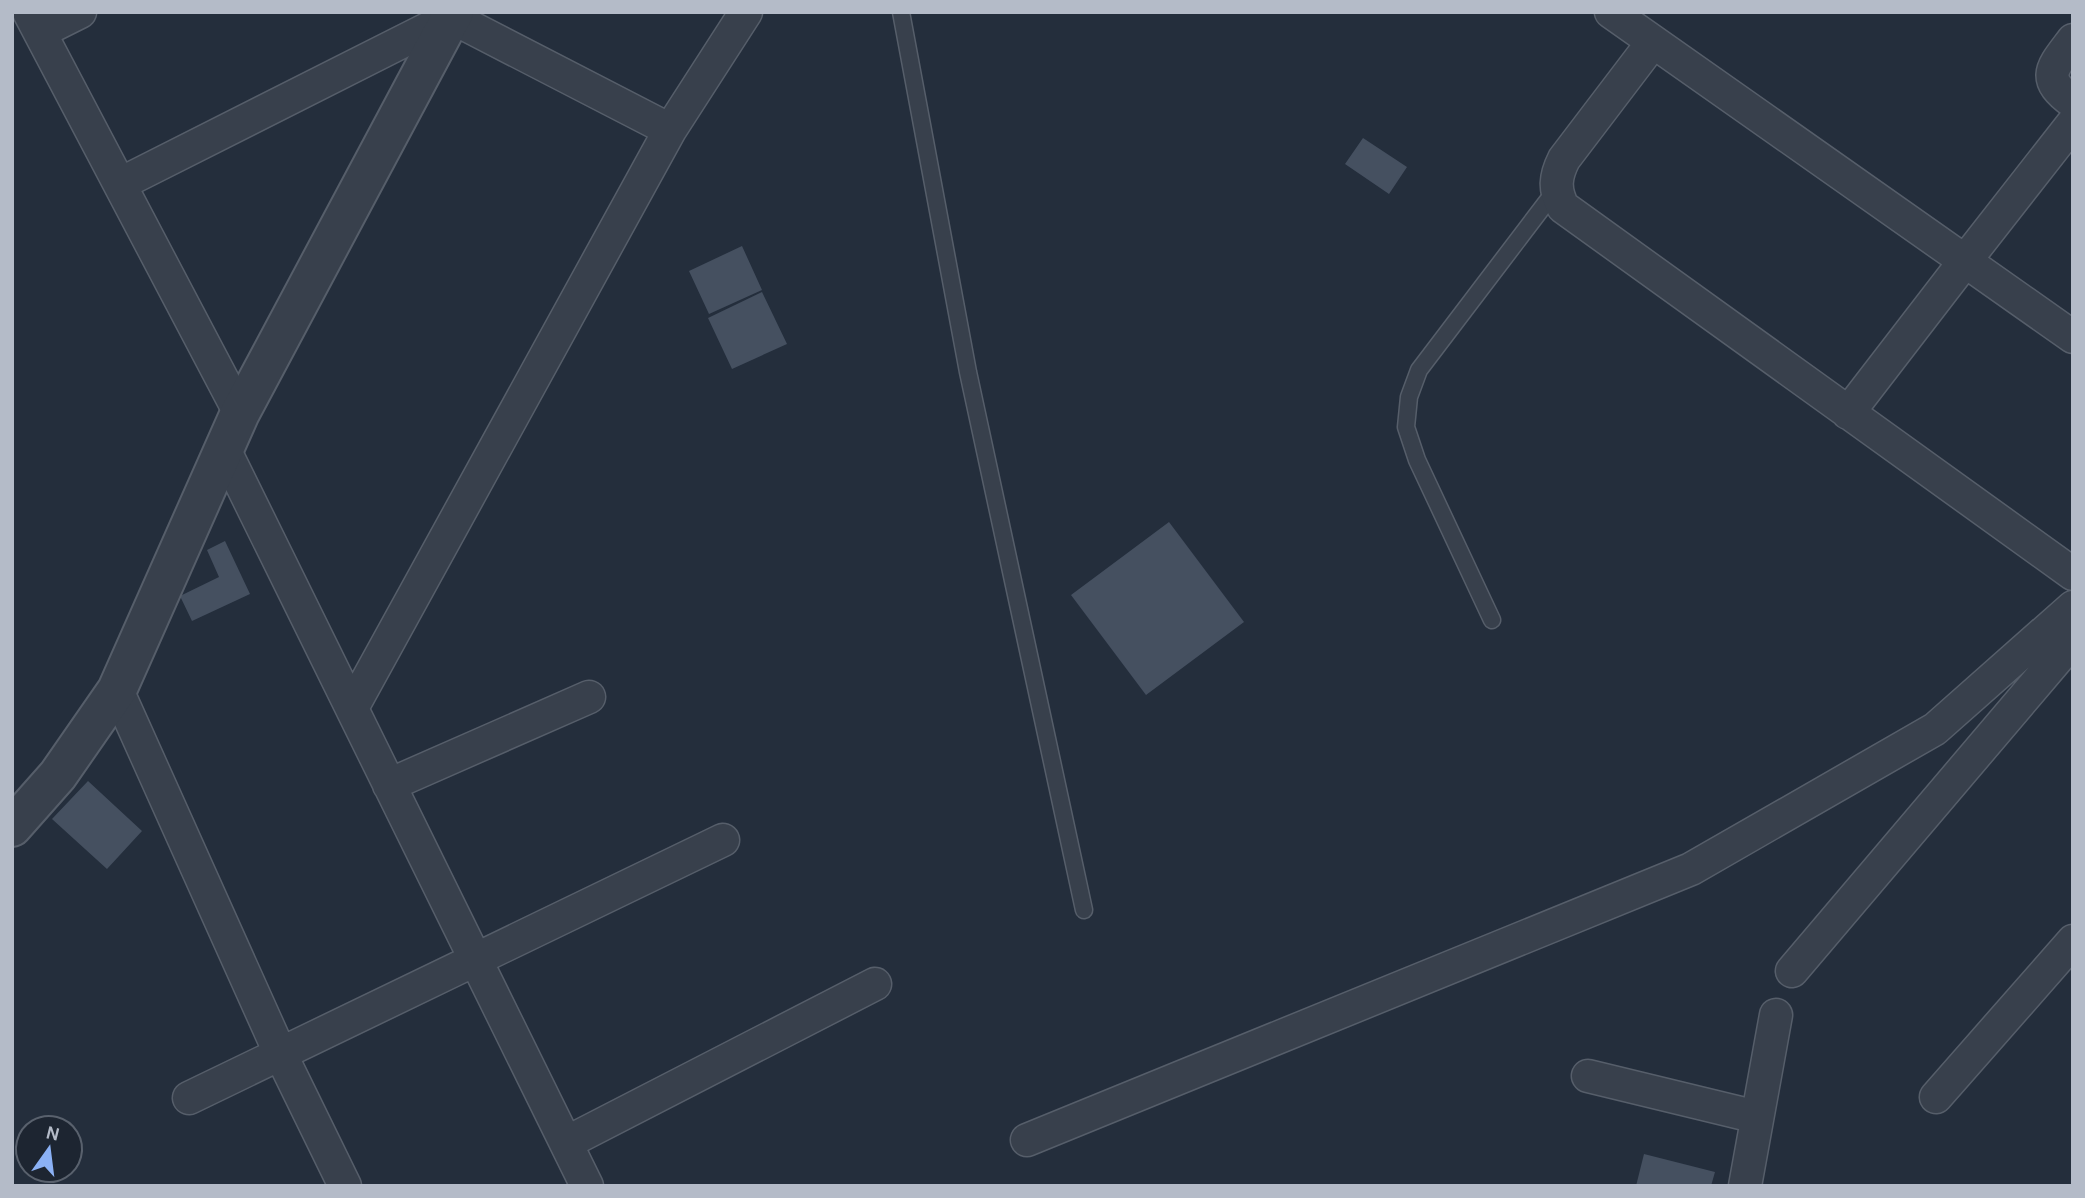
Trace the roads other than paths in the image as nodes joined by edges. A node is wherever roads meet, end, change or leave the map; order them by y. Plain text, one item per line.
1 (80, 12) edge
2 (746, 12) edge
3 (901, 12) edge
4 (1611, 12) edge
5 (453, 14) edge
6 (34, 22) edge
7 (2073, 40) edge
8 (1653, 42) junction
9 (2073, 102) edge
10 (2073, 123) edge
11 (670, 130) junction
12 (120, 184) junction
13 (1555, 191) junction
14 (1965, 261) junction
15 (2073, 337) edge
16 (240, 413) junction
17 (1848, 413) junction
18 (223, 449) junction
19 (2073, 575) edge
20 (2073, 607) edge
21 (1492, 620) dead end
22 (2073, 640) edge
23 (117, 690) junction
24 (589, 697) dead end
25 (352, 708) junction
26 (390, 785) junction
27 (12, 827) edge
28 (723, 840) dead end
29 (1084, 910) dead end
30 (2073, 941) edge
31 (475, 959) junction
32 (1792, 971) dead end
33 (876, 985) dead end
34 (1776, 1015) dead end
35 (281, 1053) junction
36 (1588, 1076) dead end
37 (1936, 1097) dead end
38 (189, 1098) dead end
39 (1757, 1117) junction
40 (1027, 1140) dead end
41 (566, 1143) junction
42 (345, 1186) edge
43 (587, 1186) edge
44 (1745, 1186) edge

1 - 6 street
2 - 11 street
3 - 29 lane
4 - 8 street
5 - 11 street
5 - 12 street
5 - 16 street
6 - 12 street
7 - 9 street
8 - 13 street
8 - 14 street
10 - 14 street
11 - 25 street
12 - 16 street
13 - 17 street
13 - 21 lane
14 - 15 street
14 - 17 street
16 - 18 street
17 - 19 street
18 - 23 street
18 - 25 street
20 - 40 street
22 - 32 street
23 - 27 street
23 - 35 street
24 - 26 street
25 - 26 street
26 - 31 street
28 - 31 street
30 - 37 street
31 - 35 street
31 - 41 street
33 - 41 street
34 - 39 street
35 - 38 street
35 - 42 street
36 - 39 street
39 - 44 street
41 - 43 street

